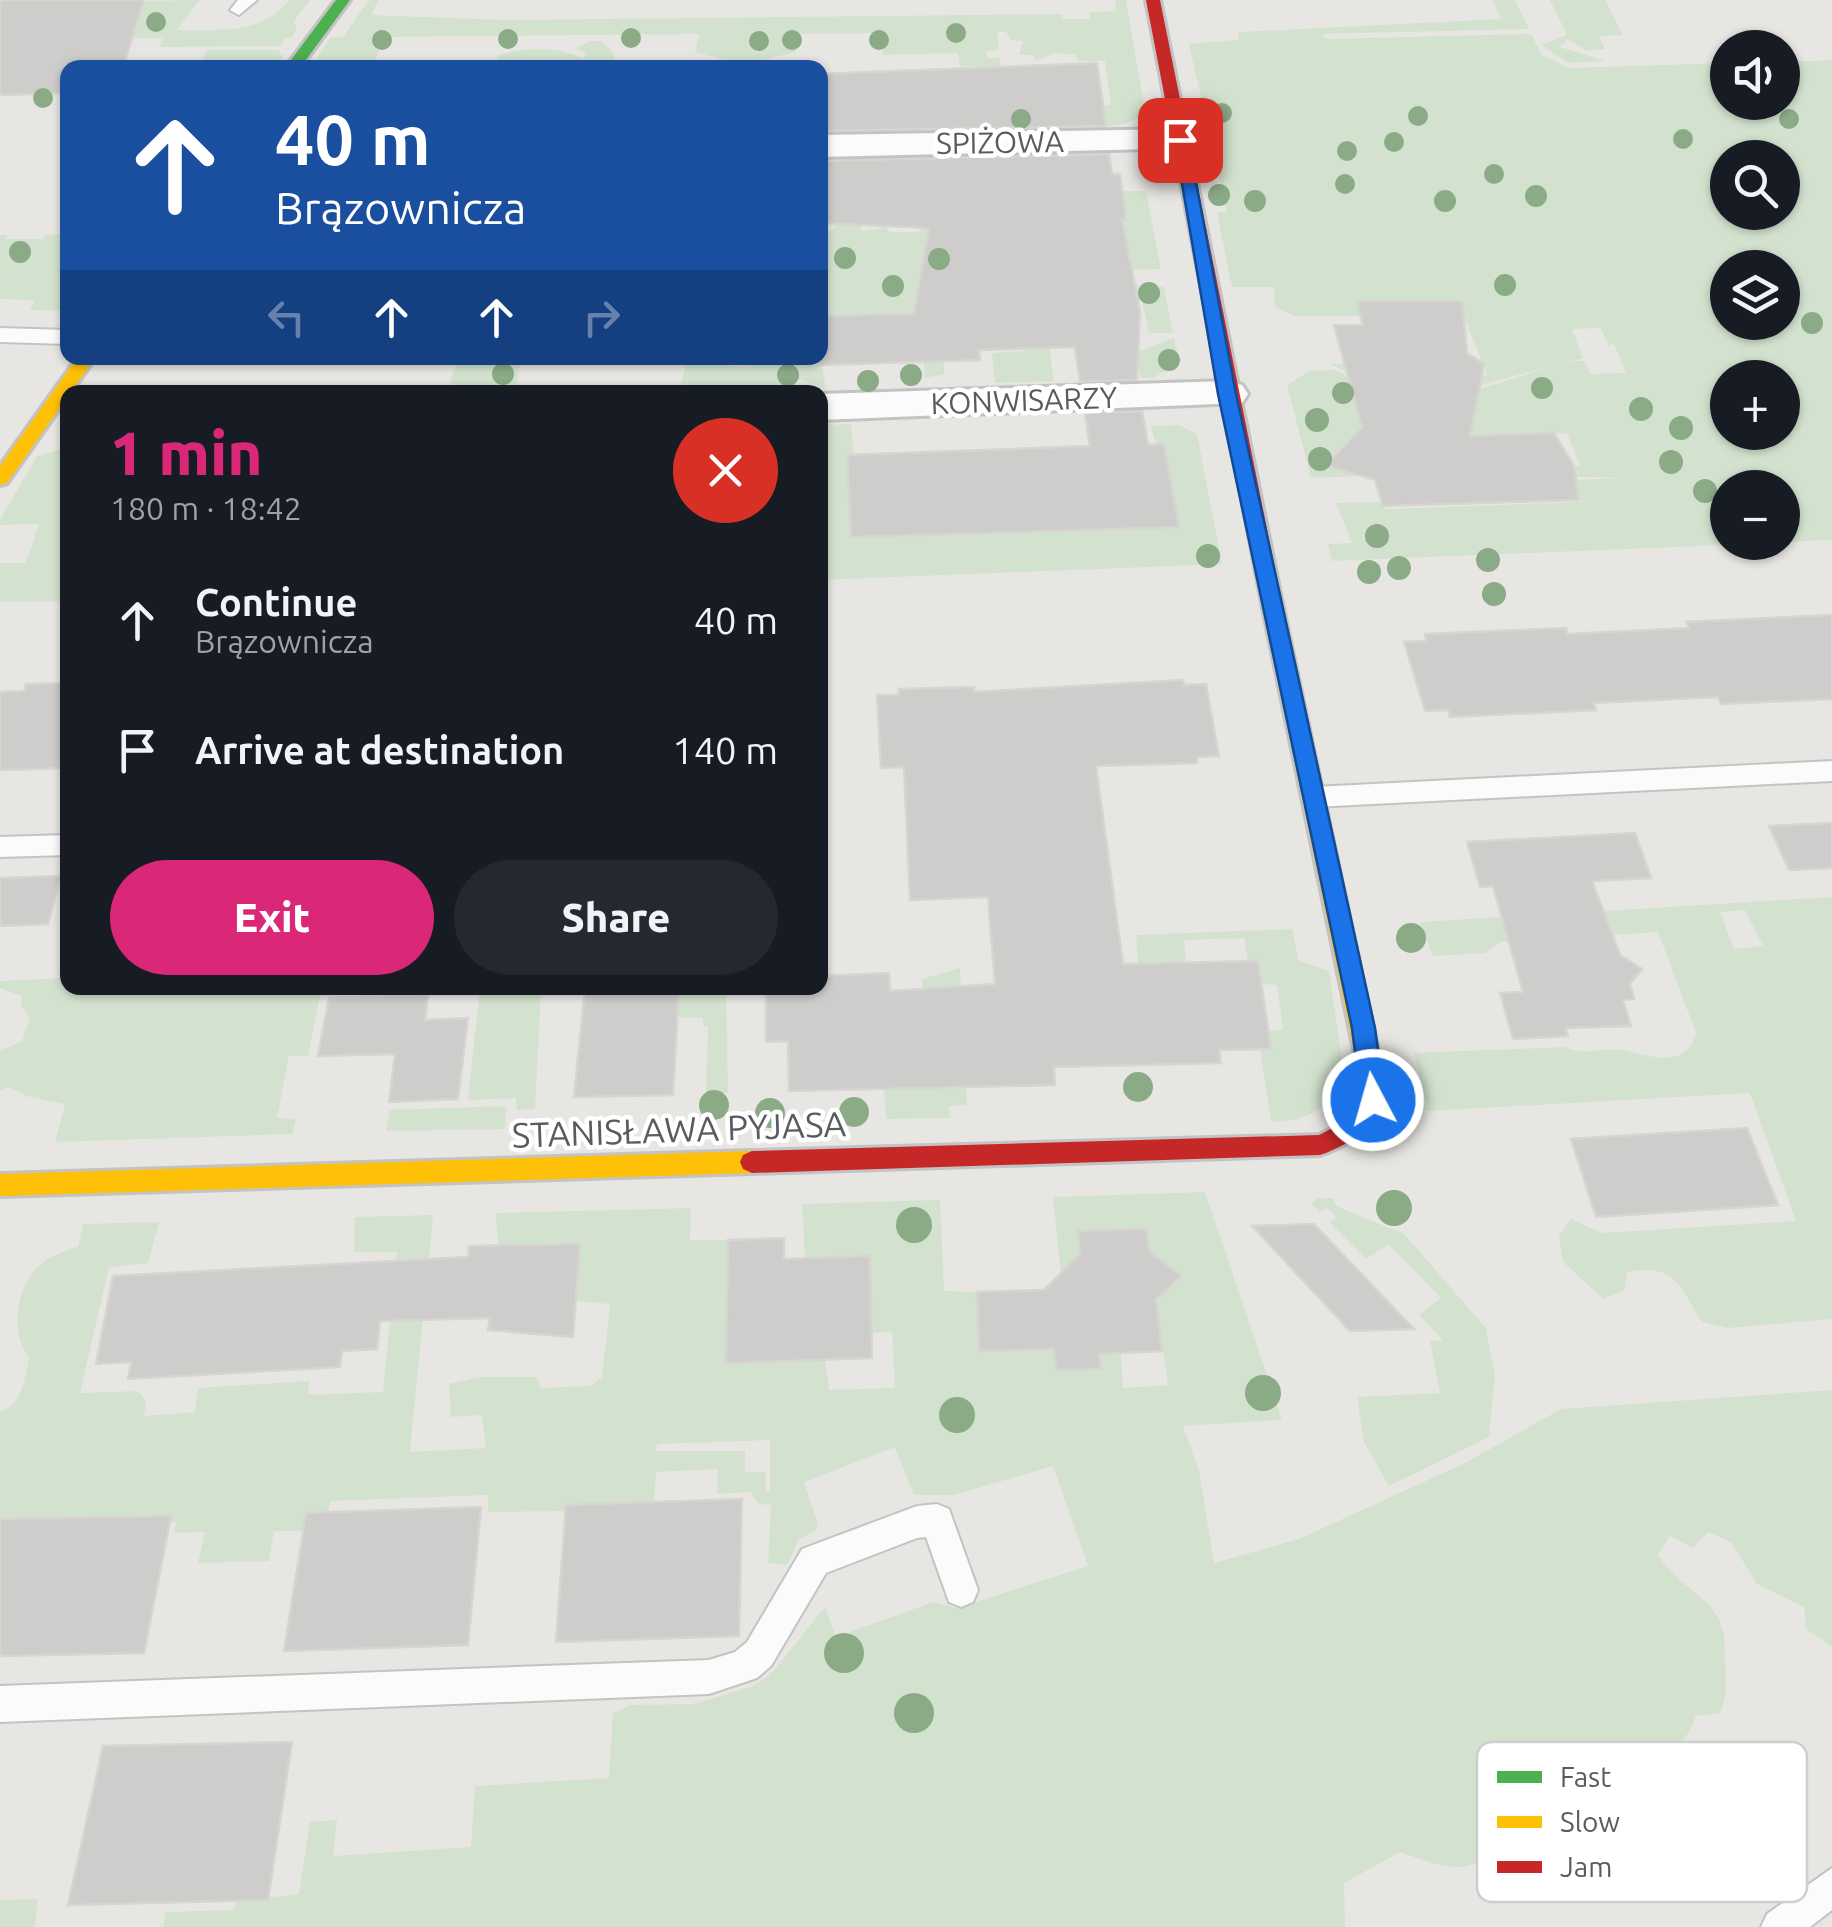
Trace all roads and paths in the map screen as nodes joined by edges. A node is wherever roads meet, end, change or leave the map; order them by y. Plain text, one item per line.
1 (343, 0) edge
2 (1153, 0) edge
3 (298, 60) edge
4 (1180, 140) junction
5 (828, 146) edge
6 (0, 335) edge
7 (60, 338) edge
8 (1227, 394) junction
9 (828, 406) edge
10 (50, 429) edge
11 (0, 478) edge
12 (1832, 771) edge
13 (1314, 797) junction
14 (60, 844) edge
15 (0, 847) edge
16 (0, 1185) edge
17 (961, 1590) dead end
18 (0, 1704) edge
19 (1832, 1886) edge
20 (1780, 1927) edge

1 - 3 street
2 - 4 street
4 - 5 street, SPIŻOWA
4 - 8 street
6 - 7 lane
8 - 9 street, KONWISARZY
8 - 13 street
10 - 11 street
12 - 13 lane
13 - 16 street, STANISŁAWA PYJASA
14 - 15 lane
17 - 18 lane
19 - 20 lane

